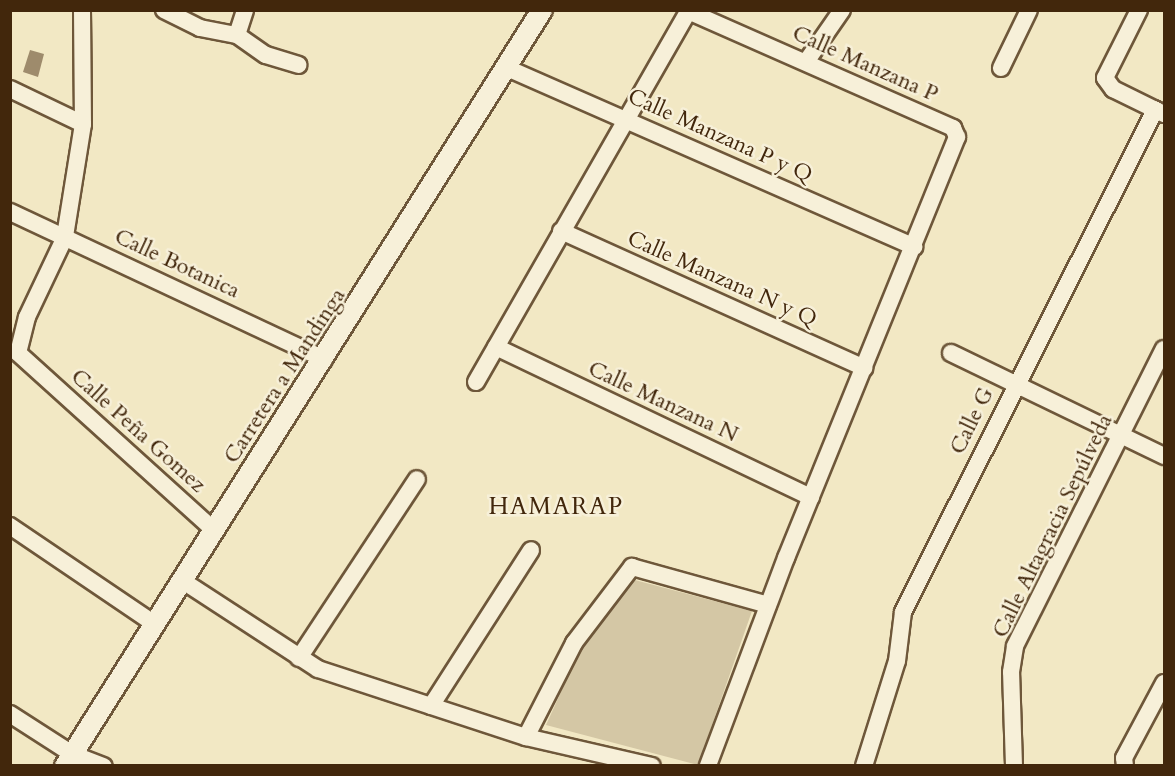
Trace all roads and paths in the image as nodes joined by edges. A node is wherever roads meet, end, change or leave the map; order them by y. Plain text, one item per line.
1 (82, 10) edge
2 (164, 10) edge
3 (246, 10) edge
4 (542, 10) edge
5 (842, 10) edge
6 (1029, 10) edge
7 (1139, 10) edge
8 (689, 11) edge
9 (237, 35) junction
10 (806, 62) junction
11 (299, 65) dead end
12 (507, 68) junction
13 (1001, 68) dead end
14 (10, 88) edge
15 (1160, 112) edge
16 (625, 119) junction
17 (83, 124) junction
18 (10, 212) edge
19 (561, 231) junction
20 (65, 237) junction
21 (914, 247) junction
22 (496, 347) junction
23 (1164, 349) edge
24 (951, 353) dead end
25 (324, 359) junction
26 (865, 368) junction
27 (476, 382) dead end
28 (1016, 382) junction
29 (1122, 436) junction
30 (1164, 456) edge
31 (417, 479) dead end
32 (811, 497) junction
33 (10, 526) edge
34 (215, 531) junction
35 (531, 550) dead end
36 (183, 581) junction
37 (768, 605) junction
38 (155, 624) junction
39 (299, 658) junction
40 (1164, 683) edge
41 (431, 706) junction
42 (10, 714) edge
43 (526, 738) junction
44 (68, 760) edge
45 (105, 765) edge
46 (652, 765) edge
47 (708, 765) edge
48 (864, 765) edge
49 (1014, 765) edge
50 (1125, 765) edge

1 - 17 street
2 - 9 street
3 - 9 street
4 - 12 street, Carretera a Mandinga
5 - 10 street
6 - 13 street
7 - 15 street
8 - 10 street, Calle Manzana P
8 - 16 street
9 - 11 street
10 - 21 street, Calle Manzana P
12 - 16 street, Calle Manzana P y Q
12 - 25 street, Carretera a Mandinga
14 - 17 street
15 - 28 street, Calle G
16 - 19 street
16 - 21 street, Calle Manzana P y Q
17 - 20 street
18 - 20 street, Calle Botanica
19 - 22 street
19 - 26 street, Calle Manzana N y Q
20 - 25 street, Calle Botanica
20 - 34 street, Calle Peña Gomez
21 - 26 street
22 - 27 street
22 - 32 street, Calle Manzana N
23 - 29 street, Calle Altagracia Sepúlveda
24 - 28 street
25 - 34 street, Carretera a Mandinga
26 - 32 street
28 - 29 street
28 - 48 street, Calle G
29 - 30 street
29 - 49 street, Calle Altagracia Sepúlveda
31 - 39 street
32 - 37 street
33 - 38 street
34 - 36 street, Carretera a Mandinga
35 - 41 street
36 - 38 street, Carretera a Mandinga
36 - 39 street
37 - 43 street
37 - 47 street
38 - 44 street, Carretera a Mandinga
39 - 41 street
40 - 50 street
41 - 43 street
42 - 44 street
43 - 46 street
44 - 45 street

